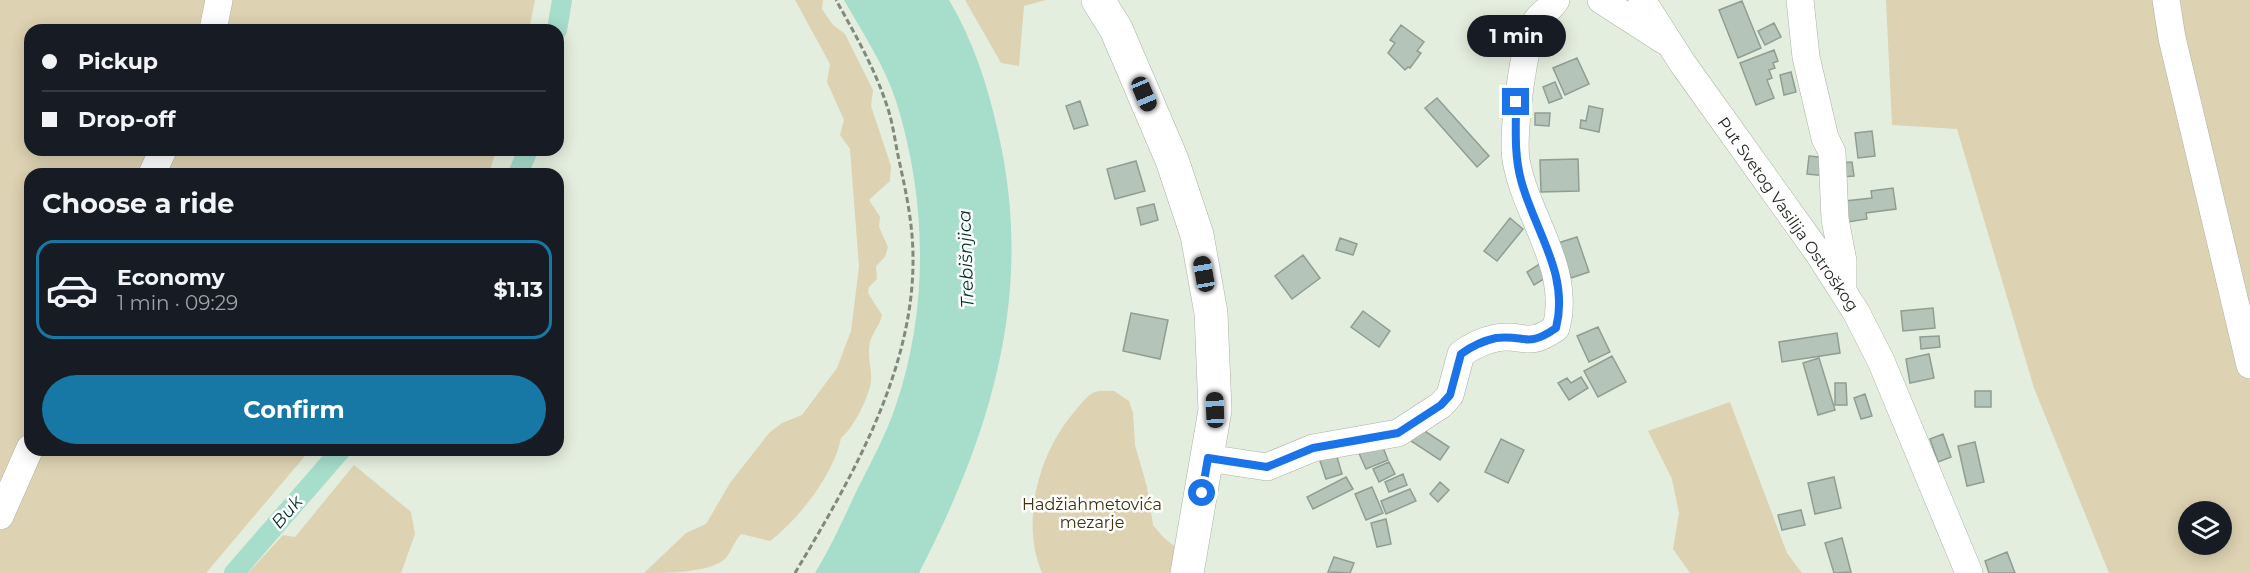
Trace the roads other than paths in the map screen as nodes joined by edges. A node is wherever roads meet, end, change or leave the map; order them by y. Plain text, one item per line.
1 (219, 0) edge
2 (1098, 0) edge
3 (1556, 0) edge
4 (1601, 0) edge
5 (1642, 0) edge
6 (1800, 0) edge
7 (2166, 0) edge
8 (214, 24) edge
9 (1671, 46) junction
10 (1843, 291) junction
11 (2250, 365) edge
12 (26, 456) edge
13 (1208, 458) junction
14 (0, 516) edge
15 (1187, 573) edge
16 (1969, 573) edge

1 - 8 street
2 - 13 main road
3 - 13 street
4 - 9 street
5 - 9 street, Put Svetog Vasilija Ostroškog
6 - 10 street
7 - 11 street
9 - 10 street, Put Svetog Vasilija Ostroškog
10 - 16 street, Put Svetog Vasilija Ostroškog
12 - 14 street
13 - 15 main road

